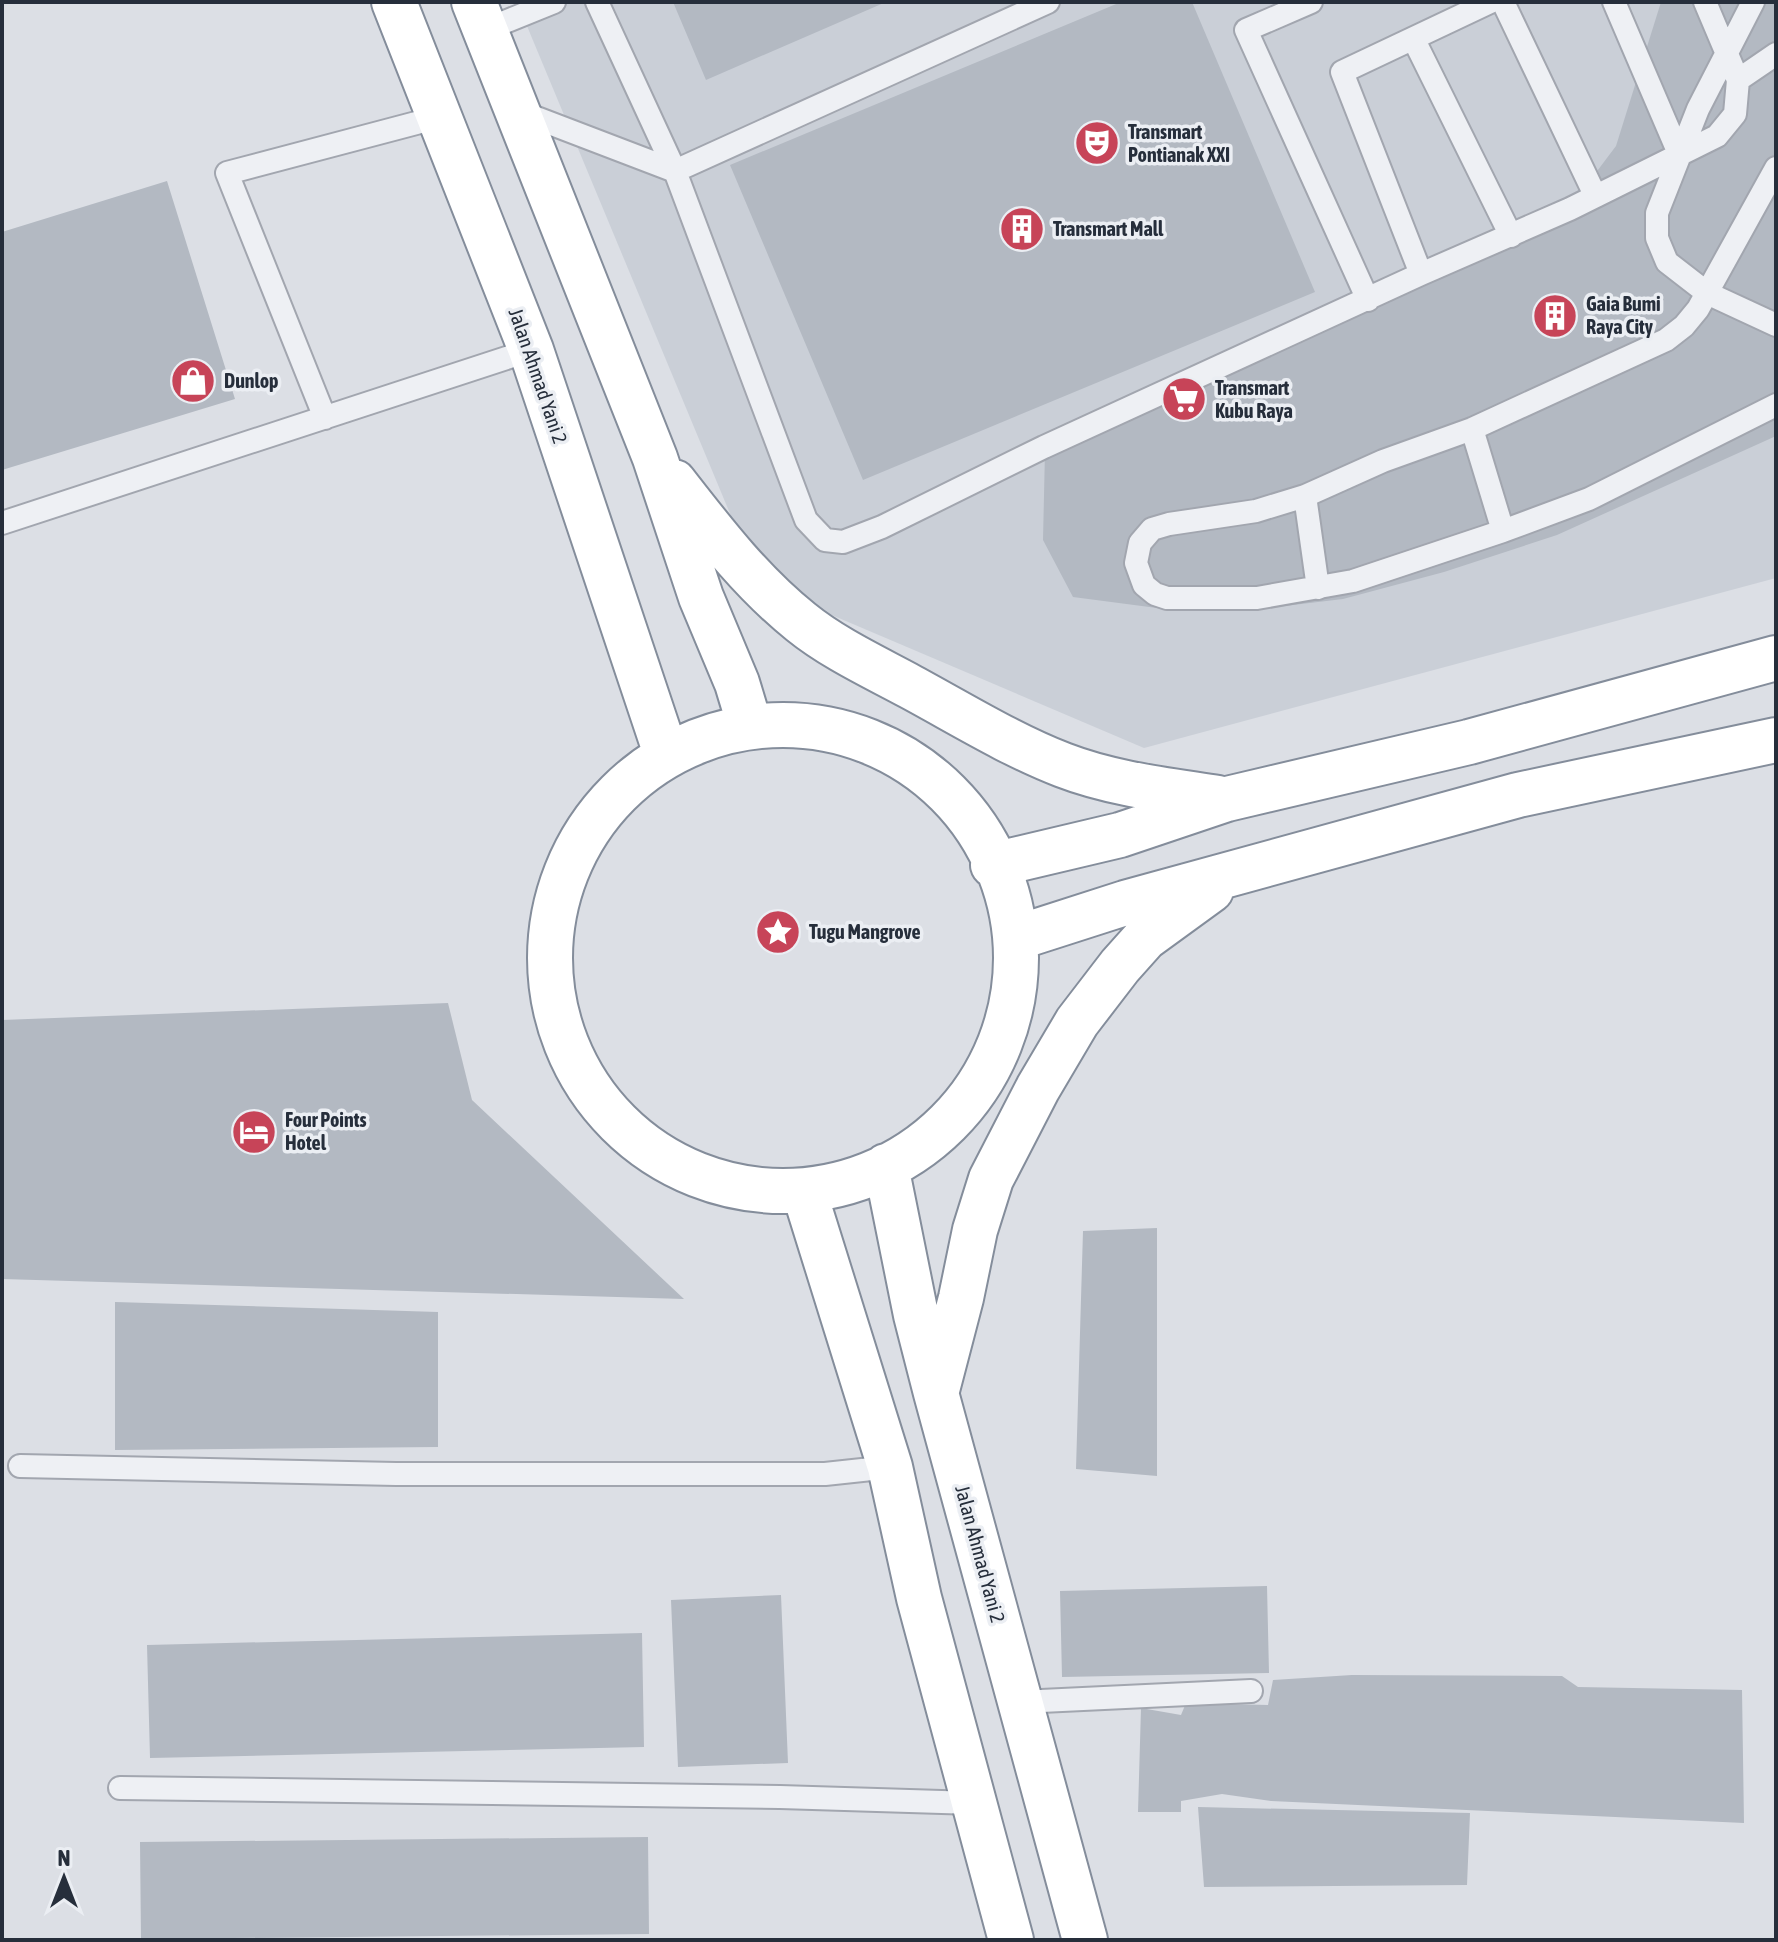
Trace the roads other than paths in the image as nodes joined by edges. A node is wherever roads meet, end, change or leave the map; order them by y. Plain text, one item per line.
1 (394, 2) edge
2 (554, 2) edge
3 (597, 2) edge
4 (1048, 2) edge
5 (1311, 2) edge
6 (1490, 2) edge
7 (1503, 2) edge
8 (1614, 2) edge
9 (1705, 2) edge
10 (1753, 2) edge
11 (480, 16) edge
12 (1414, 40) junction
13 (1776, 54) edge
14 (1738, 80) junction
15 (518, 111) junction
16 (439, 117) junction
17 (1680, 156) junction
18 (1776, 168) edge
19 (675, 171) junction
20 (1595, 195) junction
21 (1511, 236) junction
22 (1421, 274) junction
23 (1707, 293) junction
24 (1368, 300) junction
25 (1776, 325) edge
26 (531, 350) junction
27 (1776, 405) edge
28 (325, 418) junction
29 (1472, 429) junction
30 (655, 458) junction
31 (1305, 496) junction
32 (2, 523) edge
33 (1503, 531) junction
34 (1318, 588) junction
35 (1776, 658) edge
36 (750, 726) junction
37 (1776, 740) edge
38 (666, 754) junction
39 (1227, 799) junction
40 (993, 865) junction
41 (1236, 873) junction
42 (1016, 938) junction
43 (886, 1166) junction
44 (804, 1191) junction
45 (936, 1393) junction
46 (20, 1466) dead end
47 (890, 1467) junction
48 (1251, 1691) dead end
49 (1020, 1702) junction
50 (120, 1788) dead end
51 (974, 1803) junction
52 (1011, 1940) edge
53 (1085, 1940) edge

1 - 16 highway, Jalan Ahmad Yani 2
2 - 11 lane
3 - 19 lane
4 - 19 lane
5 - 24 lane
6 - 12 lane
7 - 20 lane
8 - 17 lane
9 - 14 lane
10 - 23 lane
11 - 15 highway
12 - 21 lane
12 - 22 lane
13 - 14 lane
14 - 17 lane
15 - 19 lane
15 - 30 highway
16 - 26 highway, Jalan Ahmad Yani 2
16 - 28 lane
17 - 20 lane
18 - 23 lane
19 - 24 lane
20 - 21 lane
21 - 22 lane
22 - 24 lane
23 - 25 lane
23 - 29 lane
26 - 28 lane
26 - 38 highway, Jalan Ahmad Yani 2
27 - 33 lane
28 - 32 lane
29 - 31 lane
29 - 33 lane
30 - 36 highway
30 - 39 highway
31 - 34 lane
31 - 34 lane
33 - 34 lane
35 - 39 highway
36 - 38 highway
36 - 40 highway
37 - 41 highway
38 - 44 highway
39 - 40 highway
40 - 42 highway
41 - 42 highway
41 - 45 highway
42 - 43 highway
43 - 44 highway
43 - 45 highway, Jalan Ahmad Yani 2
44 - 47 highway
45 - 49 highway, Jalan Ahmad Yani 2
46 - 47 lane
47 - 51 highway
48 - 49 lane
49 - 53 highway, Jalan Ahmad Yani 2
50 - 51 lane
51 - 52 highway

